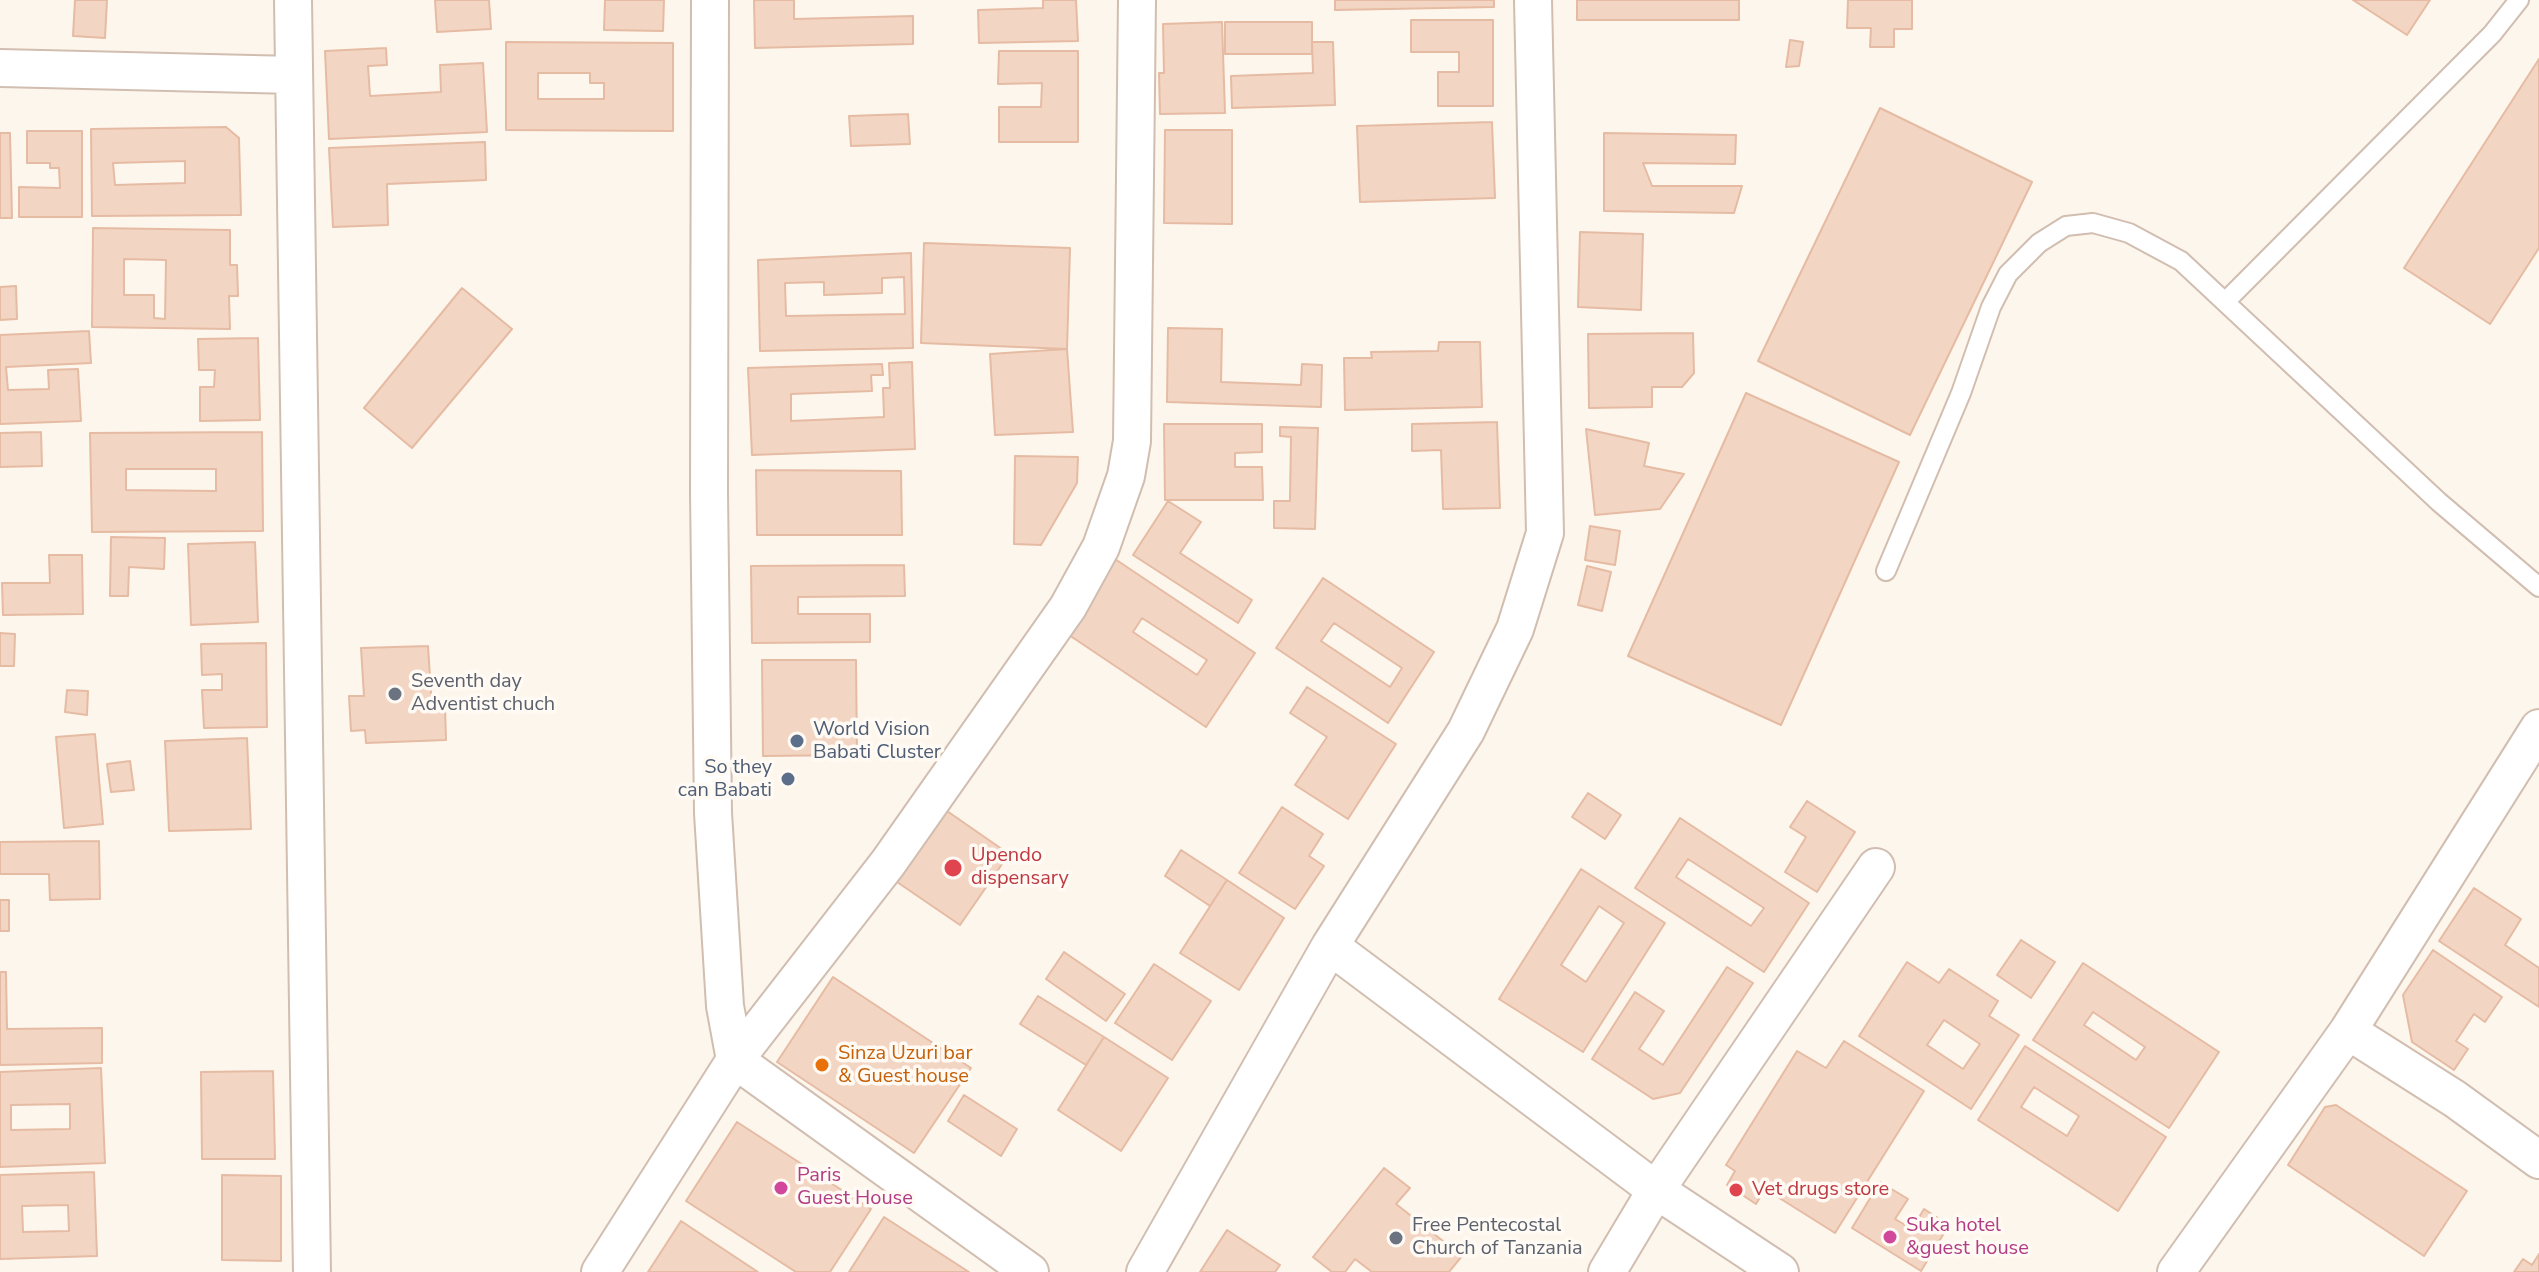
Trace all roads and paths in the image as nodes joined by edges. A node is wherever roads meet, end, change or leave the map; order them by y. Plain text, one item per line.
1 (293, 0) edge
2 (710, 0) edge
3 (1137, 0) edge
4 (1533, 0) edge
5 (2519, 0) edge
6 (0, 68) edge
7 (294, 75) junction
8 (2226, 301) junction
9 (1886, 571) dead end
10 (2539, 587) edge
11 (2539, 728) edge
12 (1876, 867) dead end
13 (1330, 946) junction
14 (2348, 1031) junction
15 (735, 1060) junction
16 (2539, 1160) edge
17 (1656, 1190) junction
18 (312, 1272) edge
19 (600, 1272) edge
20 (1030, 1272) edge
21 (1145, 1272) edge
22 (1607, 1272) edge
23 (1780, 1272) edge
24 (2176, 1272) edge

1 - 7 street
2 - 15 street
3 - 15 street
4 - 13 street
5 - 8 lane
6 - 7 street
7 - 18 street
8 - 9 lane
8 - 10 lane
11 - 14 street
12 - 17 street
13 - 17 street
13 - 21 street
14 - 16 street
14 - 24 street
15 - 19 street
15 - 20 street
17 - 22 street
17 - 23 street

